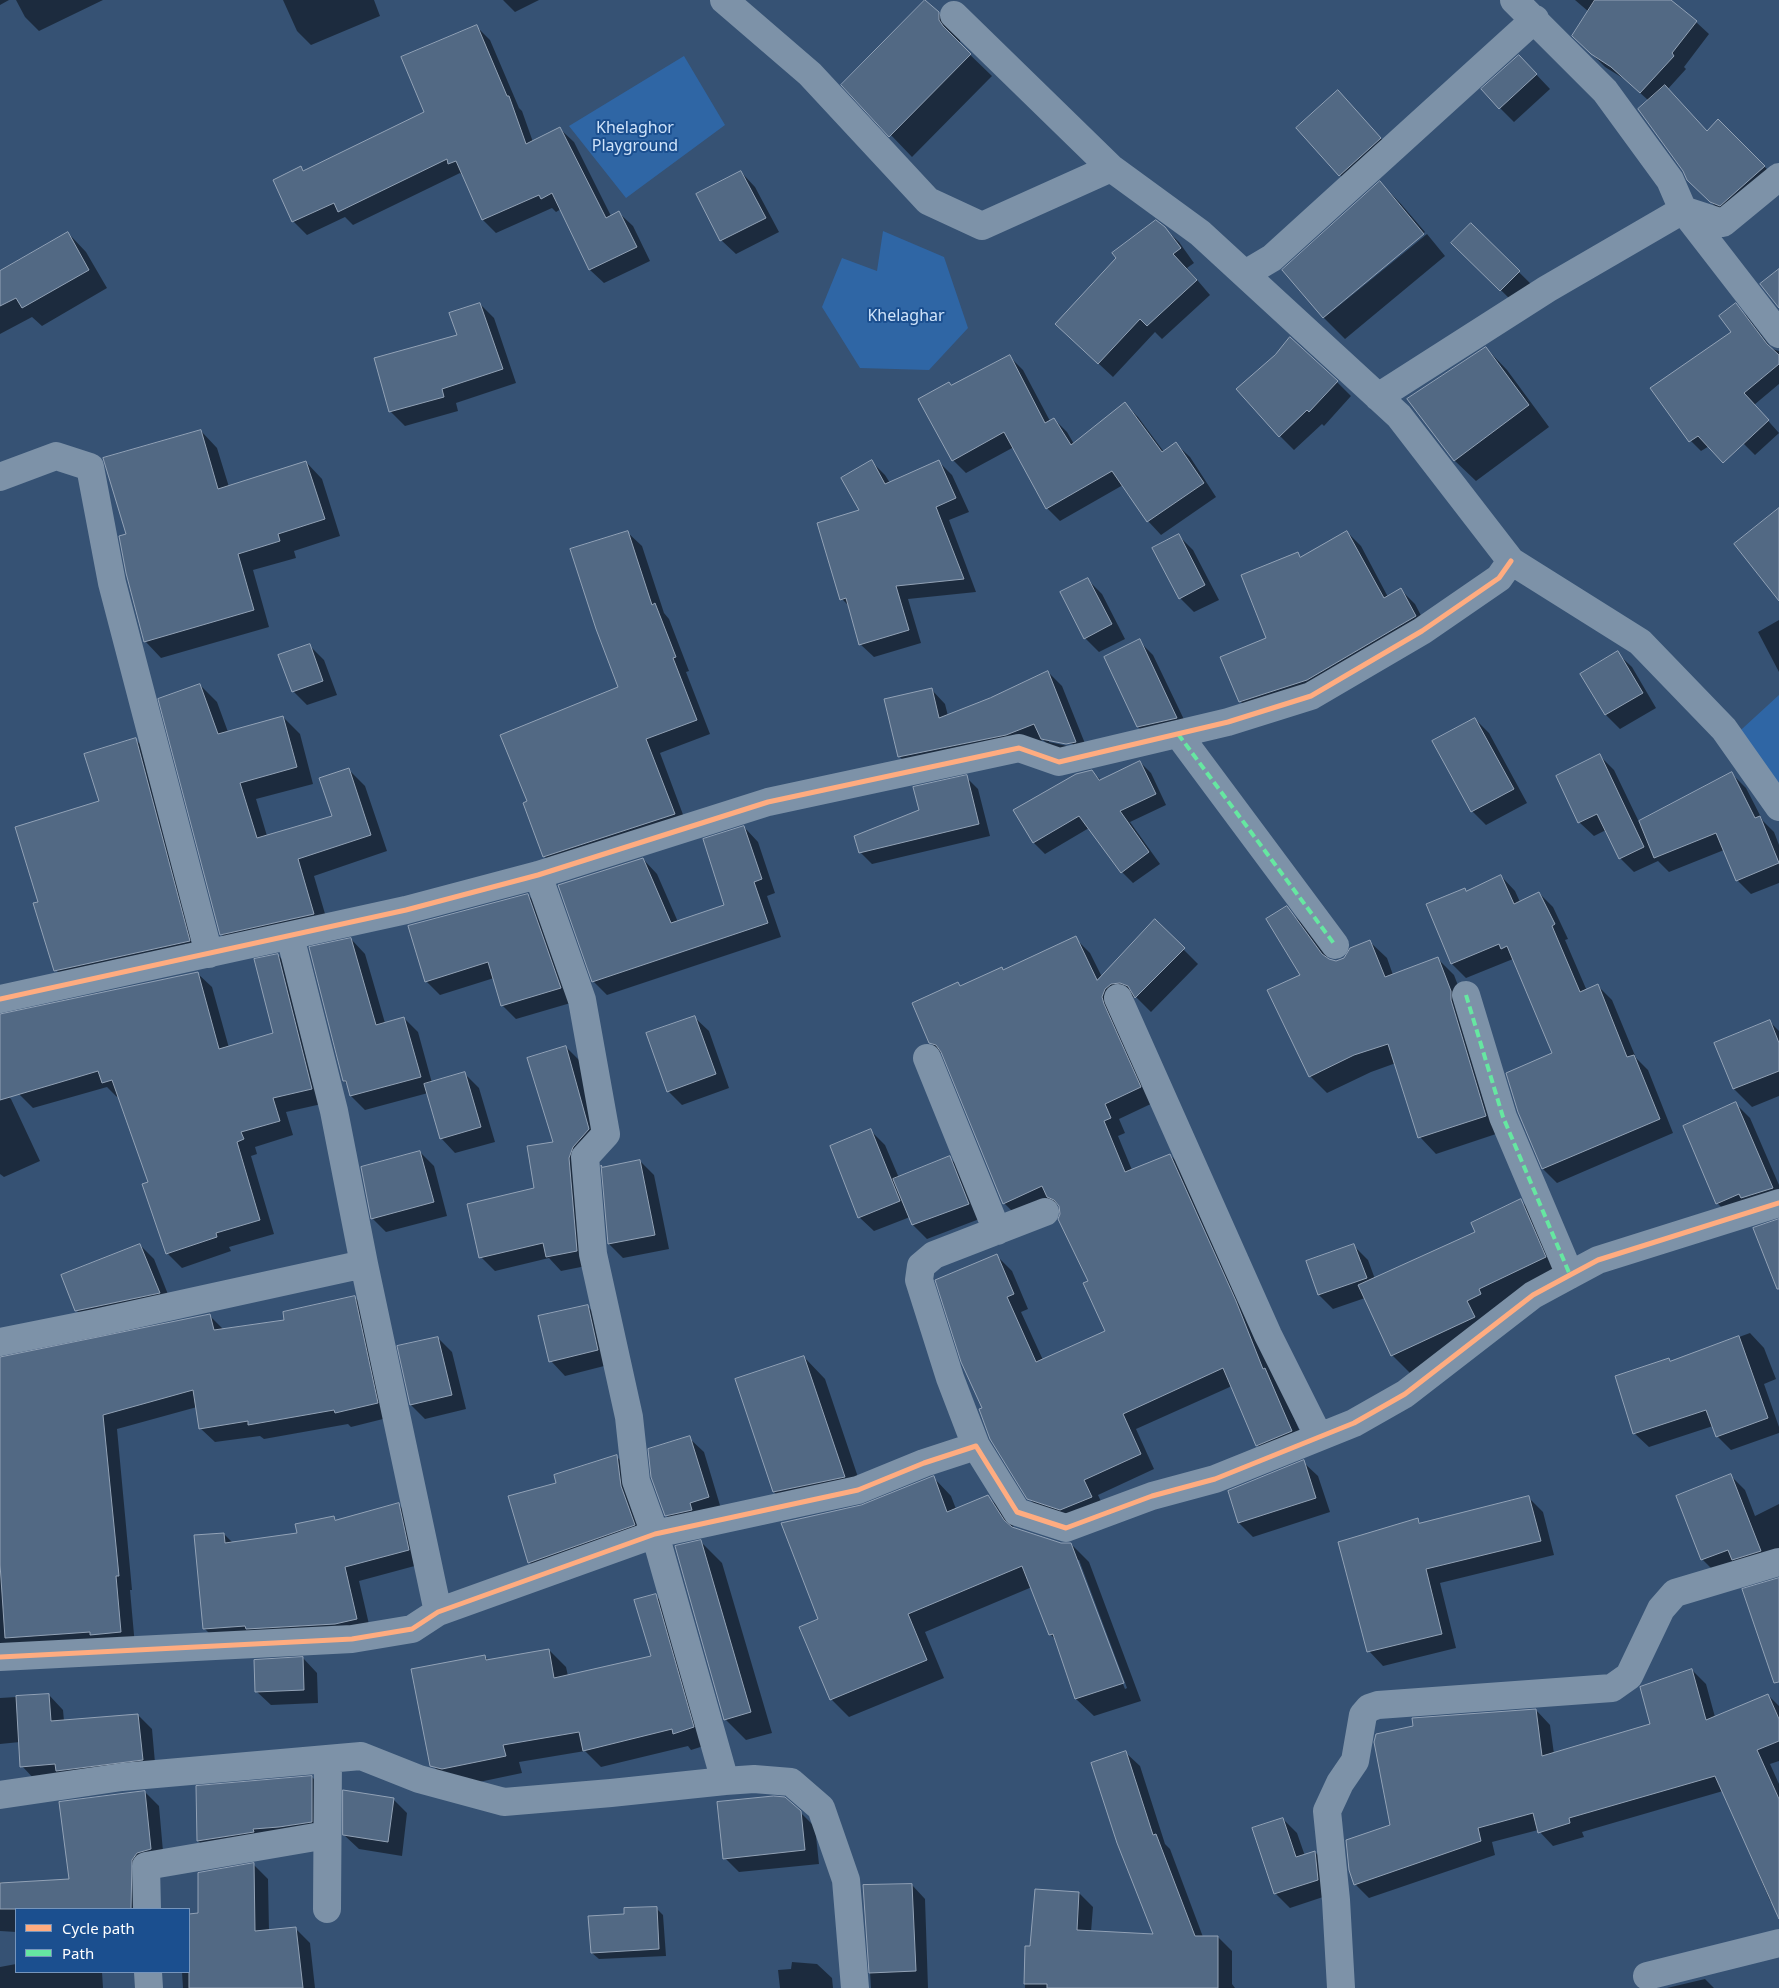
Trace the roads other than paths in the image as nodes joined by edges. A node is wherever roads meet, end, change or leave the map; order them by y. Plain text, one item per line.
1 (724, 0) edge
2 (1514, 0) edge
3 (954, 15) dead end
4 (1535, 19) junction
5 (1111, 168) junction
6 (1779, 177) edge
7 (1682, 210) junction
8 (1245, 274) junction
9 (1779, 334) edge
10 (1378, 397) junction
11 (0, 477) edge
12 (1511, 561) junction
13 (1178, 734) junction
14 (1779, 807) edge
15 (538, 875) junction
16 (290, 936) junction
17 (1335, 945) dead end
18 (209, 954) junction
19 (1466, 995) dead end
20 (1118, 998) dead end
21 (0, 999) edge
22 (927, 1058) dead end
23 (1779, 1203) edge
24 (1045, 1212) dead end
25 (997, 1230) junction
26 (364, 1264) junction
27 (1570, 1275) junction
28 (0, 1342) edge
29 (1320, 1437) junction
30 (976, 1446) junction
31 (655, 1534) junction
32 (1779, 1562) edge
33 (438, 1612) junction
34 (0, 1658) edge
35 (328, 1759) junction
36 (726, 1781) junction
37 (0, 1795) edge
38 (328, 1835) junction
39 (147, 1908) edge
40 (327, 1909) dead end
41 (1779, 1943) edge
42 (148, 1973) edge
43 (1647, 1976) dead end
44 (149, 1988) edge
45 (855, 1988) edge
46 (1341, 1988) edge

1 - 5 street
2 - 4 street
3 - 5 street
4 - 7 street
4 - 8 street
5 - 8 street
6 - 7 street
7 - 9 street
7 - 10 street
8 - 10 street
10 - 12 street
11 - 18 street
12 - 13 street
12 - 14 street
13 - 15 street
13 - 17 street
15 - 16 street
15 - 31 street
16 - 18 street
16 - 26 street
18 - 21 street
19 - 27 street
20 - 29 street
22 - 25 street
23 - 27 street
24 - 25 street
25 - 30 street
26 - 28 street
26 - 33 street
27 - 29 street
29 - 30 street
30 - 31 street
31 - 33 street
31 - 36 street
32 - 46 street
33 - 34 street
35 - 36 street
35 - 37 street
35 - 38 street
36 - 45 street
38 - 39 street
38 - 40 street
41 - 43 street
42 - 44 street

